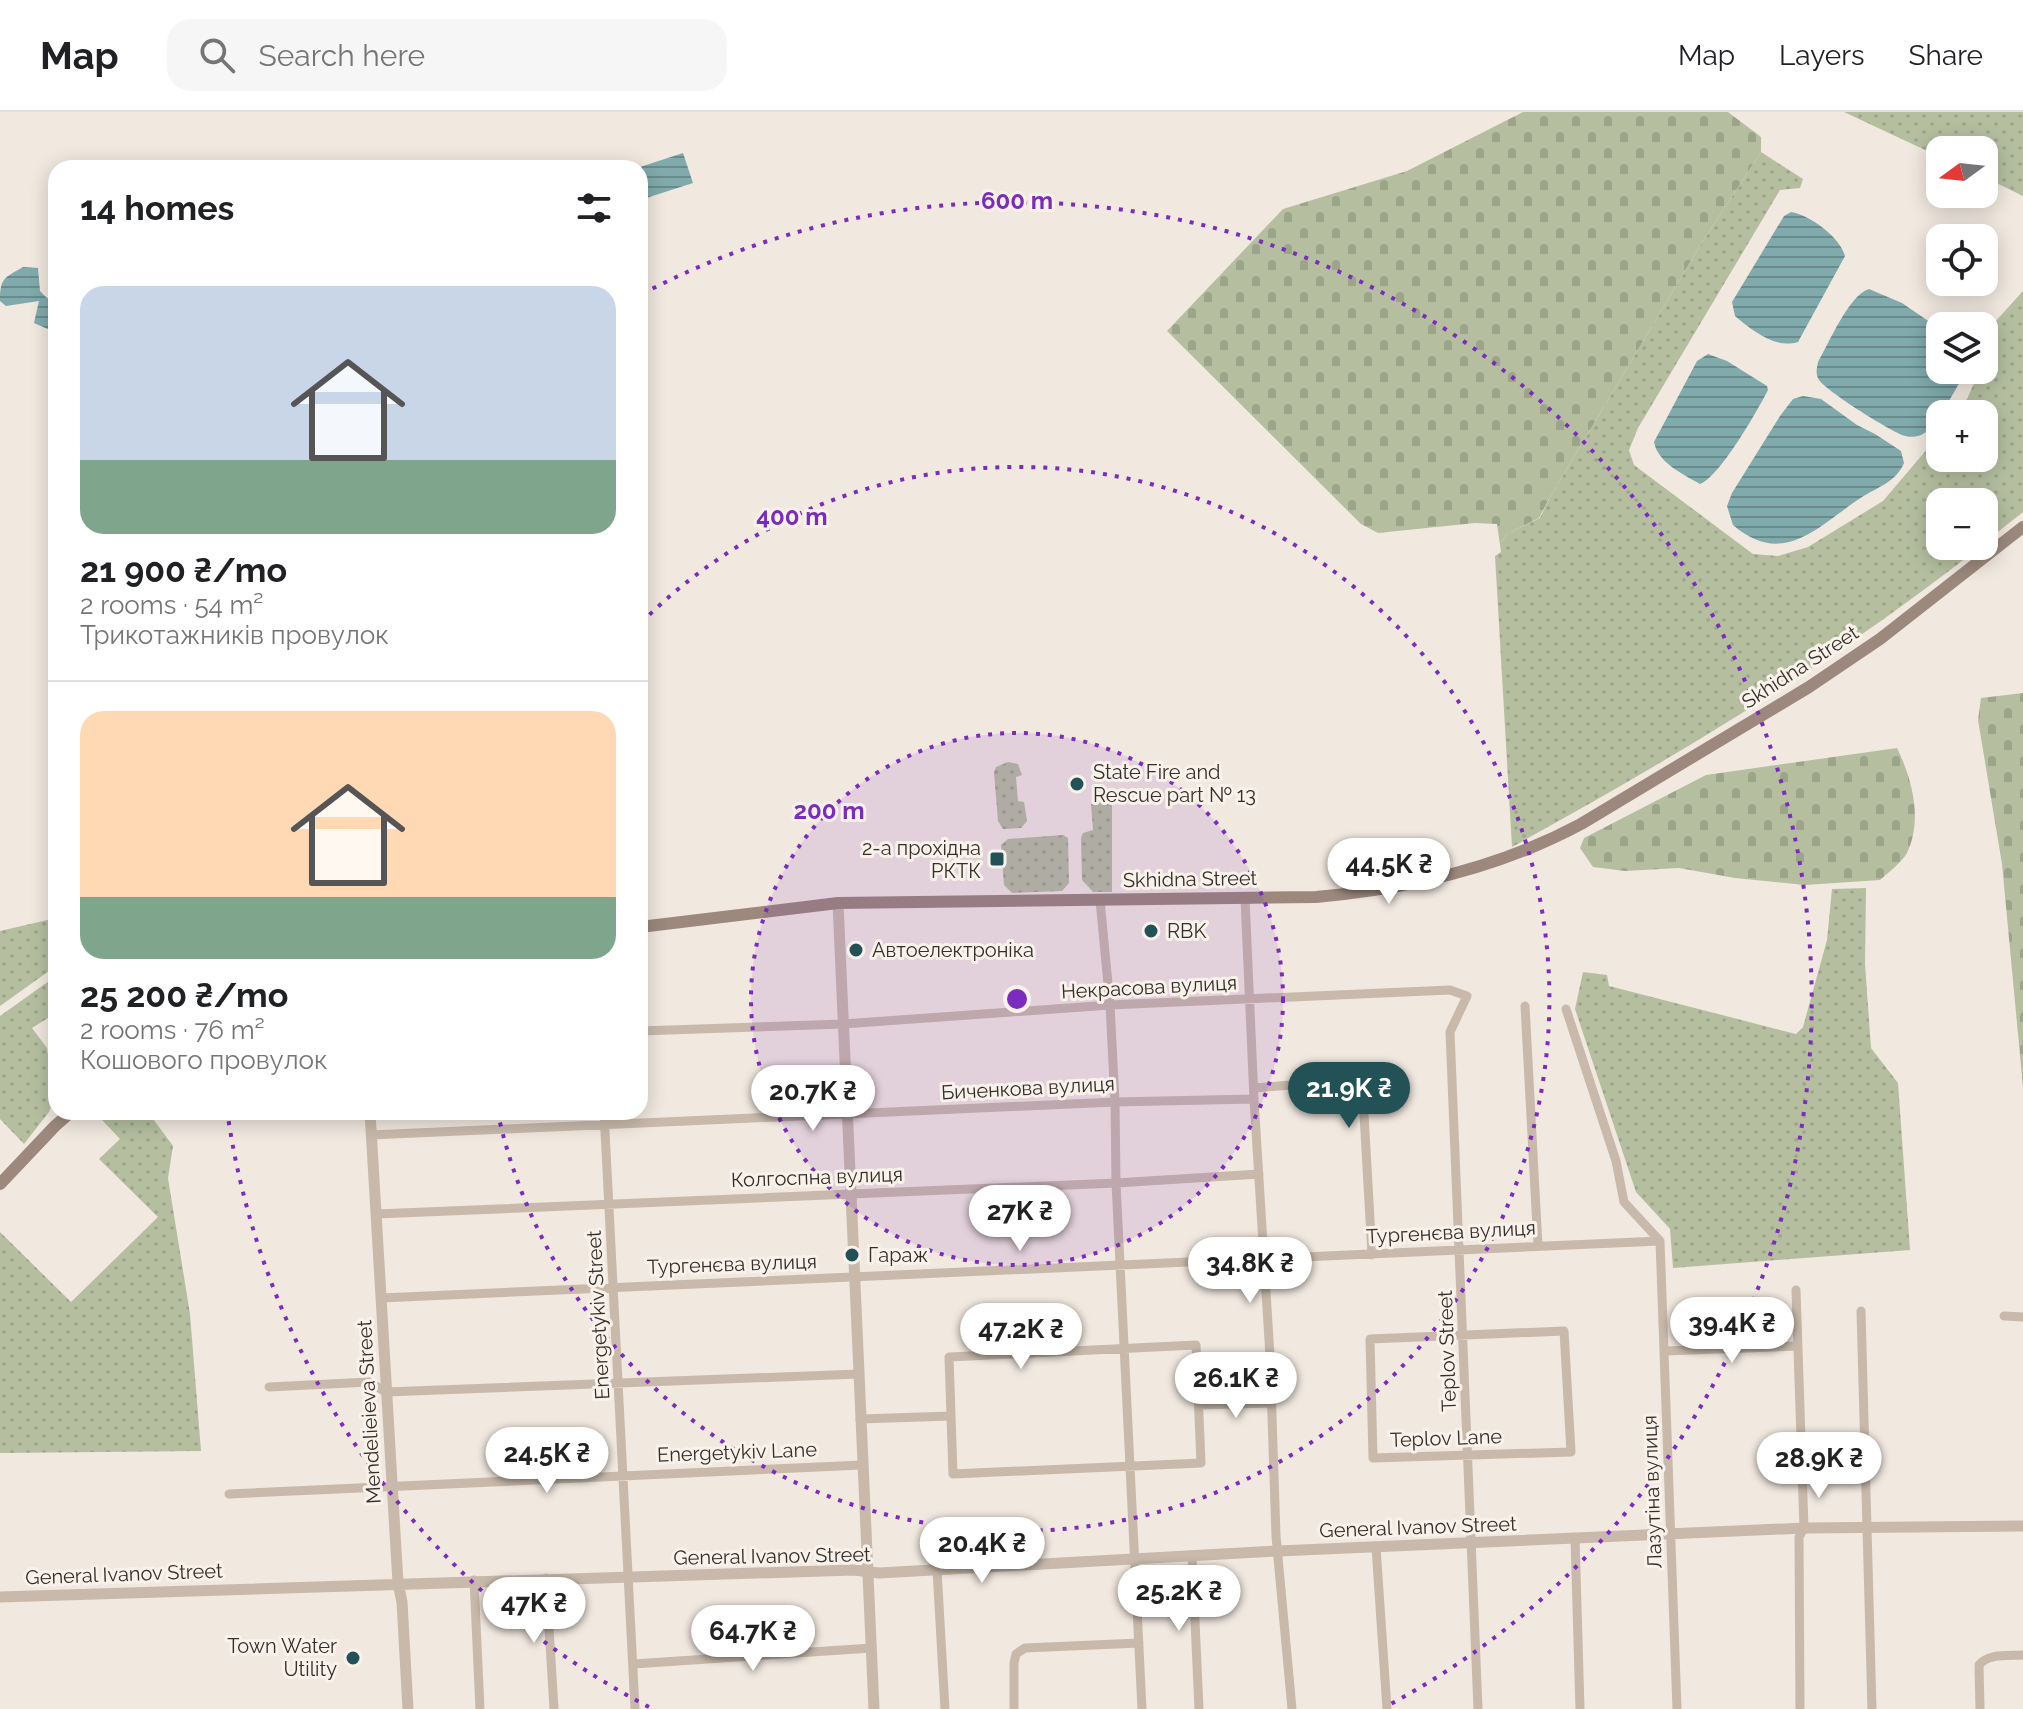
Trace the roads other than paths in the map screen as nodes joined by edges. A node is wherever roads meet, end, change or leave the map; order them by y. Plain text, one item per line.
1 (2023, 527) edge
2 (1245, 899) junction
3 (1100, 900) junction
4 (838, 903) junction
5 (648, 926) edge
6 (1467, 996) joint
7 (1251, 1001) junction
8 (1110, 1005) junction
9 (1525, 1006) dead end
10 (1566, 1009) dead end
11 (843, 1024) junction
12 (648, 1031) edge
13 (1254, 1093) junction
14 (1115, 1102) junction
15 (847, 1115) junction
16 (62, 1120) edge
17 (370, 1120) edge
18 (605, 1120) edge
19 (605, 1125) junction
20 (371, 1135) junction
21 (1259, 1174) junction
22 (1116, 1183) junction
23 (0, 1184) edge
24 (851, 1194) junction
25 (610, 1203) junction
26 (376, 1214) junction
27 (1660, 1241) junction
28 (1538, 1246) junction
29 (1461, 1251) junction
30 (1372, 1255) junction
31 (1264, 1259) junction
32 (1121, 1265) junction
33 (854, 1277) junction
34 (615, 1288) junction
35 (1796, 1290) dead end
36 (381, 1298) junction
37 (1861, 1311) dead end
38 (2004, 1316) dead end
39 (2023, 1317) edge
40 (1464, 1335) junction
41 (1798, 1346) junction
42 (1124, 1351) junction
43 (1665, 1351) junction
44 (859, 1374) junction
45 (619, 1384) junction
46 (269, 1387) dead end
47 (386, 1392) junction
48 (1271, 1403) junction
49 (1200, 1405) junction
50 (951, 1416) junction
51 (860, 1419) junction
52 (1469, 1455) junction
53 (862, 1465) junction
54 (1130, 1468) junction
55 (623, 1475) junction
56 (392, 1485) junction
57 (229, 1494) dead end
58 (2023, 1526) edge
59 (1867, 1527) junction
60 (1804, 1528) junction
61 (1672, 1534) junction
62 (1575, 1538) junction
63 (1470, 1543) junction
64 (1376, 1547) junction
65 (1278, 1551) junction
66 (1192, 1555) junction
67 (1135, 1558) junction
68 (937, 1570) junction
69 (867, 1571) junction
70 (628, 1576) junction
71 (546, 1578) junction
72 (474, 1580) junction
73 (398, 1583) junction
74 (0, 1597) edge
75 (1139, 1643) junction
76 (872, 1648) junction
77 (2023, 1655) edge
78 (633, 1664) junction
79 (408, 1709) edge
80 (480, 1709) edge
81 (554, 1709) edge
82 (635, 1709) edge
83 (874, 1709) edge
84 (945, 1709) edge
85 (1014, 1709) edge
86 (1142, 1709) edge
87 (1199, 1709) edge
88 (1292, 1709) edge
89 (1387, 1709) edge
90 (1478, 1709) edge
91 (1580, 1709) edge
92 (1677, 1709) edge
93 (1800, 1709) edge
94 (1872, 1709) edge
95 (1980, 1709) edge

1 - 2 main road, Skhidna Street
2 - 3 main road, Skhidna Street
2 - 7 street
3 - 4 main road, Skhidna Street
3 - 8 street
4 - 5 main road, Skhidna Street
4 - 11 street
6 - 7 street, Некрасова вулиця
6 - 29 street, Teplov Street
7 - 8 street, Некрасова вулиця
7 - 13 street
8 - 11 street, Некрасова вулиця
8 - 14 street
9 - 28 street
10 - 27 street
11 - 12 street, Некрасова вулиця
11 - 15 street
13 - 14 street, Биченкова вулиця
13 - 21 street
13 - 30 street, Биченкова вулиця
14 - 15 street, Биченкова вулиця
14 - 22 street
15 - 19 street, Биченкова вулиця
15 - 24 street
16 - 23 main road
17 - 20 street, Mendelieieva Street
18 - 19 street, Energetykiv Street
19 - 20 street, Биченкова вулиця
19 - 25 street, Energetykiv Street
20 - 26 street, Mendelieieva Street
21 - 22 street, Колгоспна вулиця
21 - 31 street
22 - 24 street, Колгоспна вулиця
22 - 32 street
24 - 25 street, Колгоспна вулиця
24 - 33 street
25 - 26 street, Колгоспна вулиця
25 - 34 street, Energetykiv Street
26 - 36 street, Mendelieieva Street
27 - 28 street, Тургенєва вулиця
27 - 43 street, Лазутіна вулиця
28 - 29 street, Тургенєва вулиця
29 - 30 street, Тургенєва вулиця
29 - 40 street, Teplov Street
30 - 31 street, Тургенєва вулиця
31 - 32 street, Тургенєва вулиця
31 - 48 street
32 - 33 street, Тургенєва вулиця
32 - 42 street
33 - 34 street, Тургенєва вулиця
33 - 44 street
34 - 36 street, Тургенєва вулиця
34 - 45 street, Energetykiv Street
35 - 41 street
36 - 47 street, Mendelieieva Street
37 - 59 street
38 - 39 street
40 - 52 street, Teplov Street
40 - 52 street, Teplov Lane
40 - 52 street, Teplov Lane
41 - 43 street
41 - 60 street
42 - 49 street
42 - 50 street
42 - 54 street
43 - 61 street, Лазутіна вулиця
44 - 45 street
44 - 51 street
45 - 47 street
45 - 55 street, Energetykiv Street
46 - 47 street
47 - 56 street, Mendelieieva Street
48 - 49 street
48 - 65 street
49 - 54 street
50 - 51 street
50 - 54 street
51 - 53 street
52 - 63 street, Teplov Street
53 - 55 street, Energetykiv Lane
53 - 69 street
54 - 67 street
55 - 56 street, Energetykiv Lane
55 - 70 street, Energetykiv Street
56 - 57 street, Energetykiv Lane
56 - 73 street, Mendelieieva Street
58 - 59 street, General Ivanov Street
59 - 60 street, General Ivanov Street
59 - 94 street
60 - 61 street, General Ivanov Street
60 - 93 street
61 - 62 street, General Ivanov Street
61 - 92 street, Лазутіна вулиця
62 - 63 street, General Ivanov Street
62 - 91 street
63 - 64 street, General Ivanov Street
63 - 90 street, Teplov Street
64 - 65 street, General Ivanov Street
64 - 89 street
65 - 66 street, General Ivanov Street
65 - 88 street
66 - 67 street, General Ivanov Street
66 - 87 street
67 - 68 street, General Ivanov Street
67 - 75 street
68 - 69 street, General Ivanov Street
68 - 84 street
69 - 70 street, General Ivanov Street
69 - 76 street
70 - 71 street, General Ivanov Street
70 - 78 street, Energetykiv Street
71 - 72 street, General Ivanov Street
71 - 81 street
72 - 73 street, General Ivanov Street
72 - 80 street
73 - 74 street, General Ivanov Street
73 - 79 street, Mendelieieva Street
75 - 85 street
75 - 86 street
76 - 78 street
76 - 83 street
77 - 95 street
78 - 82 street, Energetykiv Street

